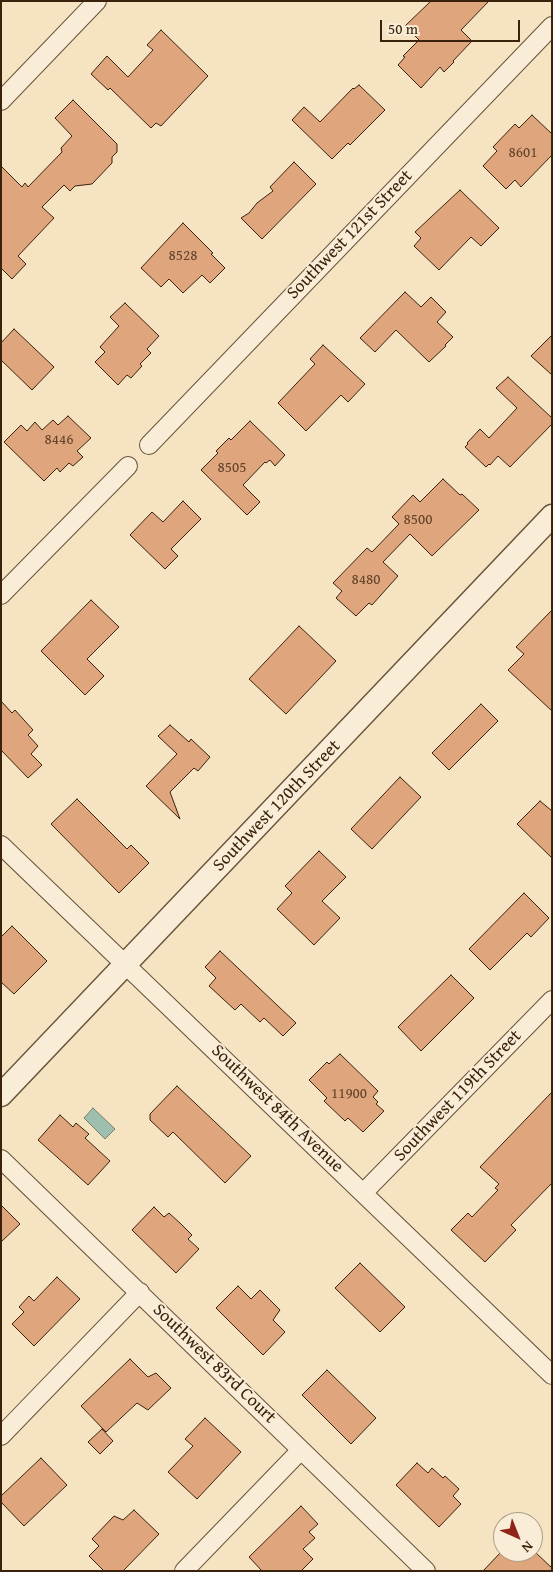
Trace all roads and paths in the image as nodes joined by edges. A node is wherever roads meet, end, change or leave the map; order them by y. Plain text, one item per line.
1 (97, 1) edge
2 (552, 26) edge
3 (1, 101) edge
4 (149, 445) dead end
5 (128, 466) dead end
6 (552, 516) edge
7 (1, 595) edge
8 (1, 845) edge
9 (126, 965) junction
10 (552, 1000) edge
11 (1, 1095) edge
12 (1, 1159) edge
13 (364, 1192) junction
14 (140, 1292) junction
15 (552, 1375) edge
16 (1, 1436) edge
17 (301, 1450) junction
18 (184, 1571) edge
19 (426, 1571) edge

1 - 3 street
2 - 4 street, Southwest 121st Street
5 - 7 street
6 - 9 street, Southwest 120th Street
8 - 9 street, Southwest 84th Avenue
9 - 11 street, Southwest 120th Street
9 - 13 street, Southwest 84th Avenue
10 - 13 street, Southwest 119th Street
12 - 14 street, Southwest 83rd Court
13 - 15 street, Southwest 84th Avenue
14 - 16 street
14 - 17 street, Southwest 83rd Court
17 - 18 street
17 - 19 street, Southwest 83rd Court

